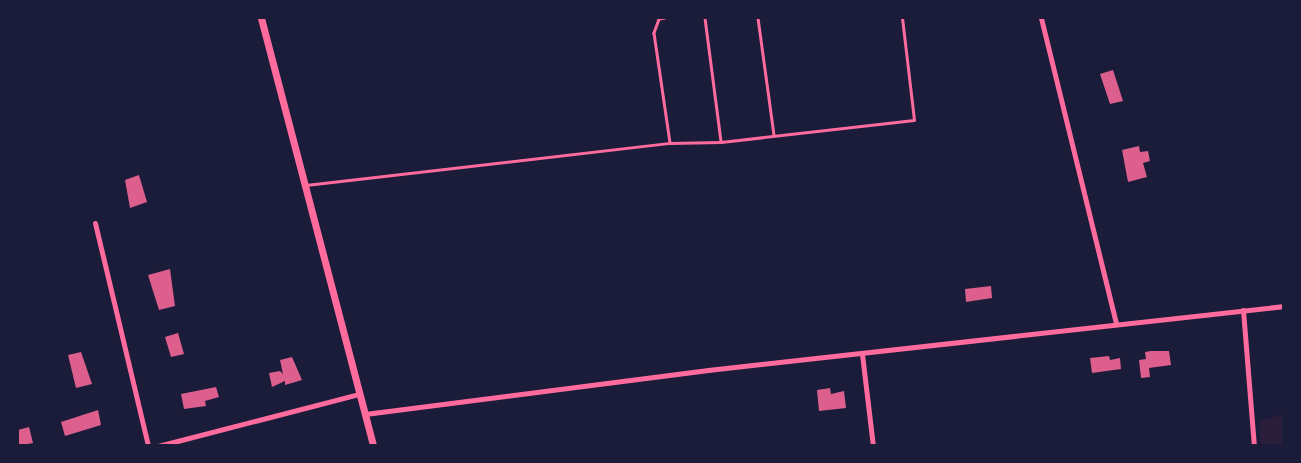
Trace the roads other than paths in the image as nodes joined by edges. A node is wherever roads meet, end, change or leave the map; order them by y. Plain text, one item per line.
1 (261, 18) edge
2 (665, 18) edge
3 (705, 18) edge
4 (758, 18) edge
5 (902, 18) edge
6 (1041, 18) edge
7 (774, 135) junction
8 (721, 142) junction
9 (670, 143) junction
10 (304, 185) junction
11 (95, 223) dead end
12 (1284, 306) edge
13 (1243, 310) junction
14 (1116, 324) junction
15 (862, 354) junction
16 (360, 394) junction
17 (365, 414) junction
18 (148, 446) edge
19 (158, 446) edge
20 (373, 446) edge
21 (873, 446) edge
22 (1254, 446) edge

1 - 10 main road
2 - 9 lane
3 - 8 lane
4 - 7 lane
5 - 7 lane
6 - 14 street
7 - 8 lane
8 - 9 lane
9 - 10 lane
10 - 16 main road
11 - 18 street
12 - 13 street
13 - 14 street
13 - 22 street
14 - 15 street
15 - 17 street
15 - 21 street
16 - 17 main road
16 - 19 street
17 - 20 main road

